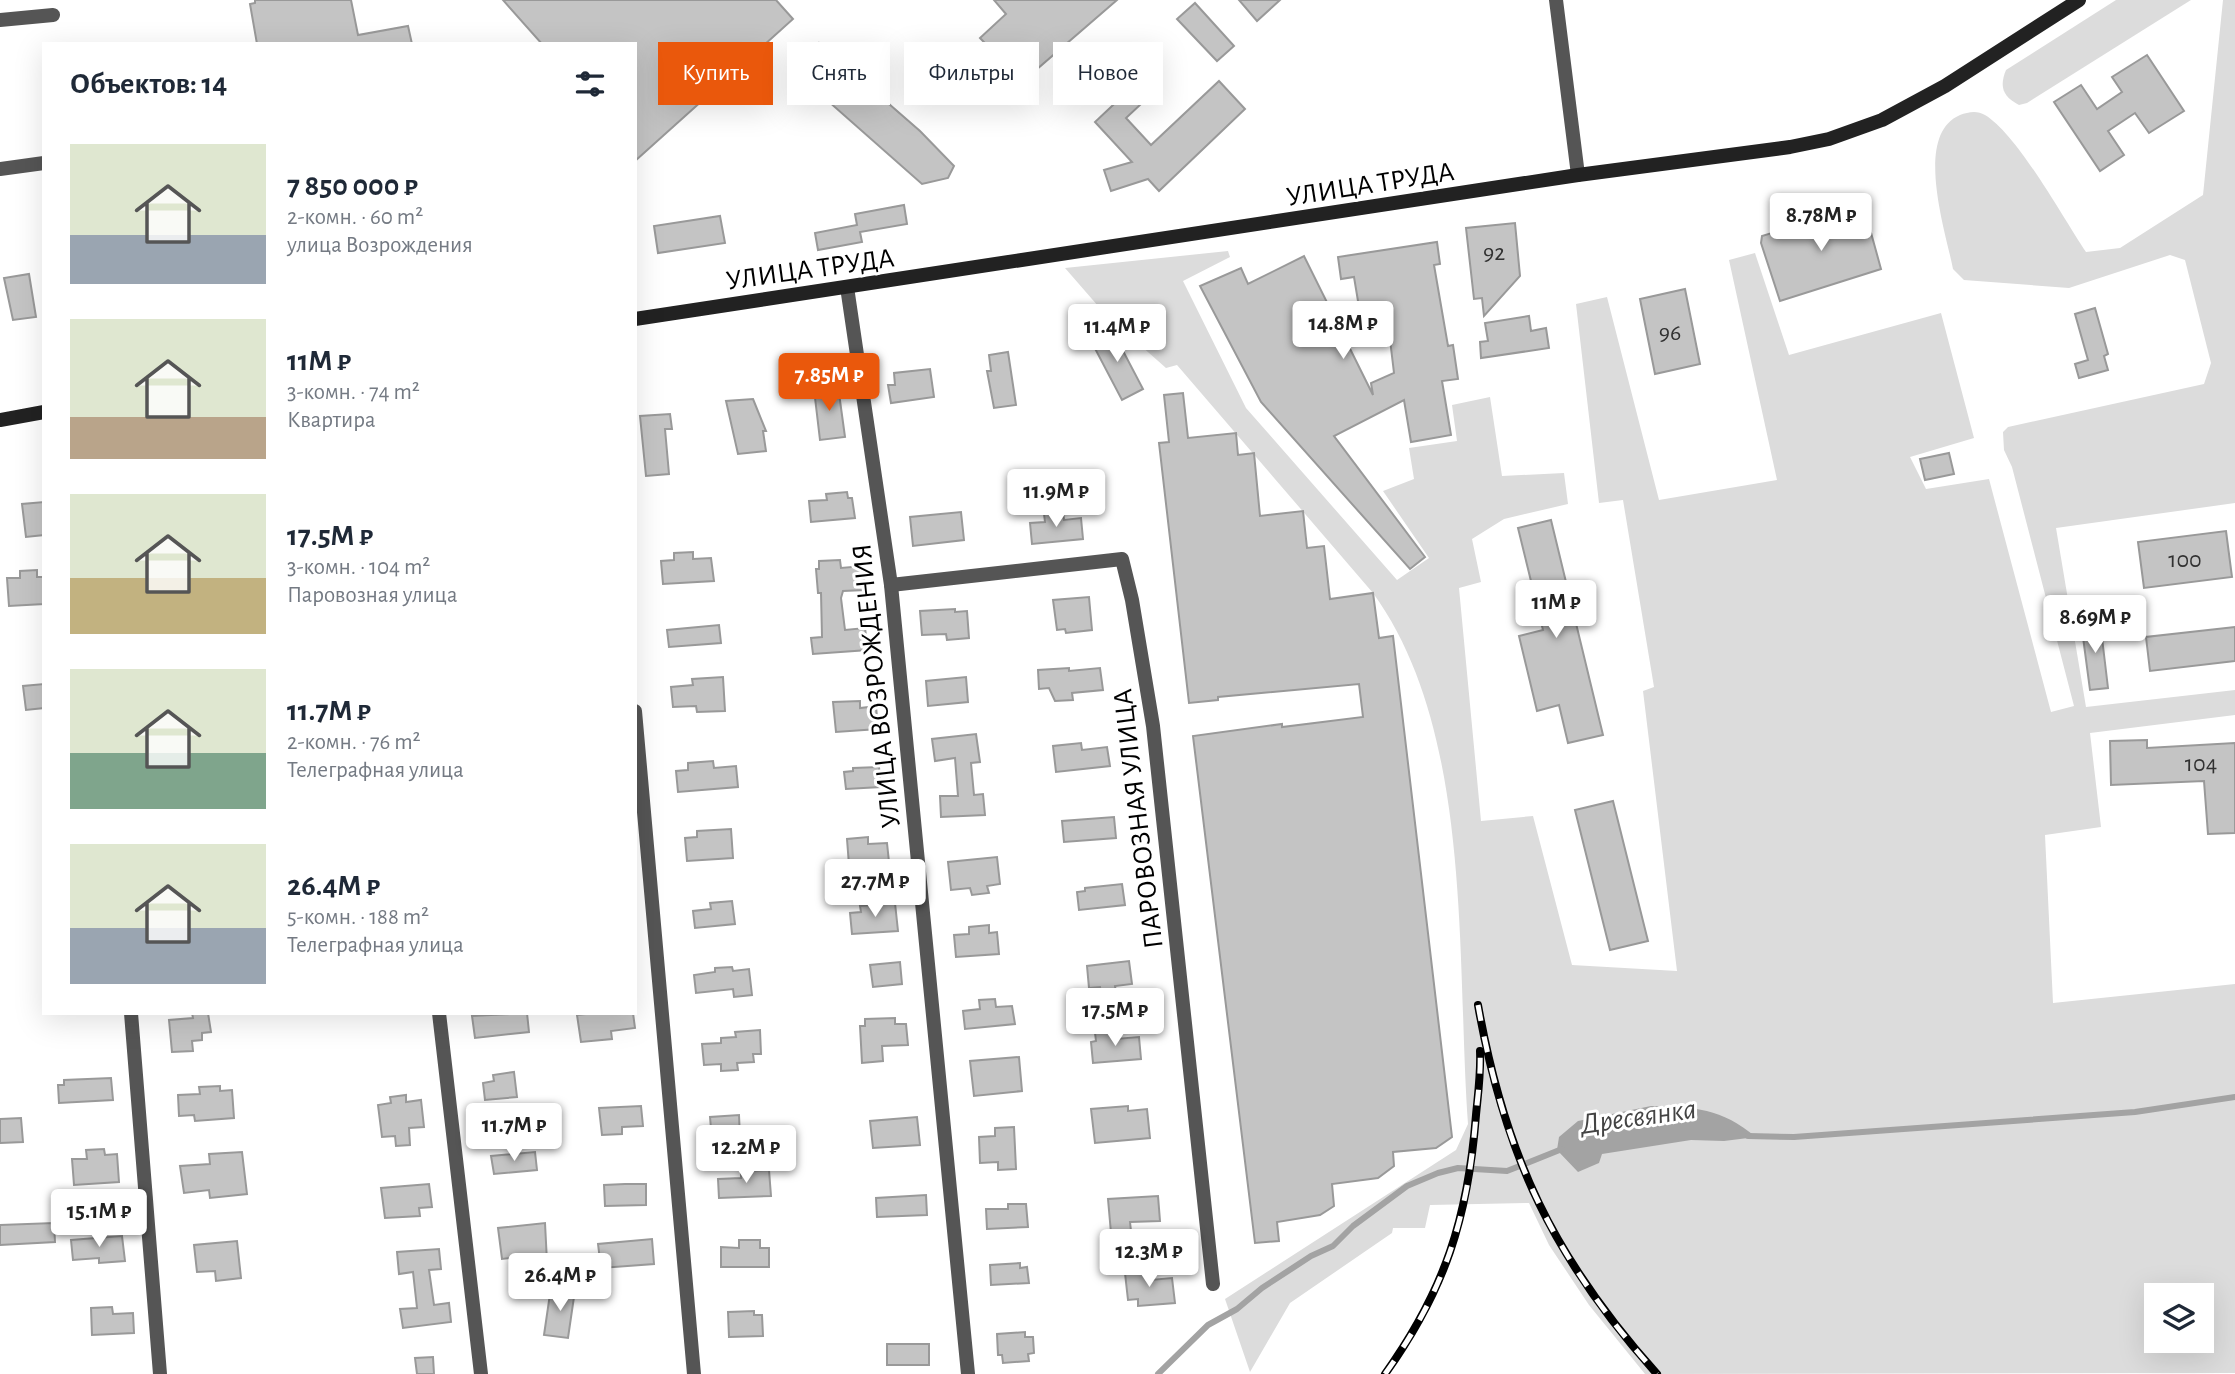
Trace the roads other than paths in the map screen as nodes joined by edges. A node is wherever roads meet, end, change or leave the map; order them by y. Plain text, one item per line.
1 (1556, 0) edge
2 (2079, 0) edge
3 (53, 15) dead end
4 (0, 20) edge
5 (42, 163) edge
6 (0, 169) edge
7 (1578, 175) junction
8 (847, 287) junction
9 (637, 319) edge
10 (42, 412) edge
11 (0, 419) edge
12 (891, 585) junction
13 (637, 733) edge
14 (131, 1015) edge
15 (439, 1015) edge
16 (1213, 1284) dead end
17 (160, 1374) edge
18 (481, 1374) edge
19 (694, 1374) edge
20 (968, 1374) edge

1 - 7 street
2 - 7 street, УЛИЦА ТРУДА
3 - 4 street
5 - 6 street
7 - 8 street, УЛИЦА ТРУДА
8 - 9 street, УЛИЦА ТРУДА
8 - 12 street, УЛИЦА ВОЗРОЖДЕНИЯ
10 - 11 street
12 - 16 street, ПАРОВОЗНАЯ УЛИЦА
12 - 20 street, УЛИЦА ВОЗРОЖДЕНИЯ
13 - 19 street
14 - 17 street
15 - 18 street

